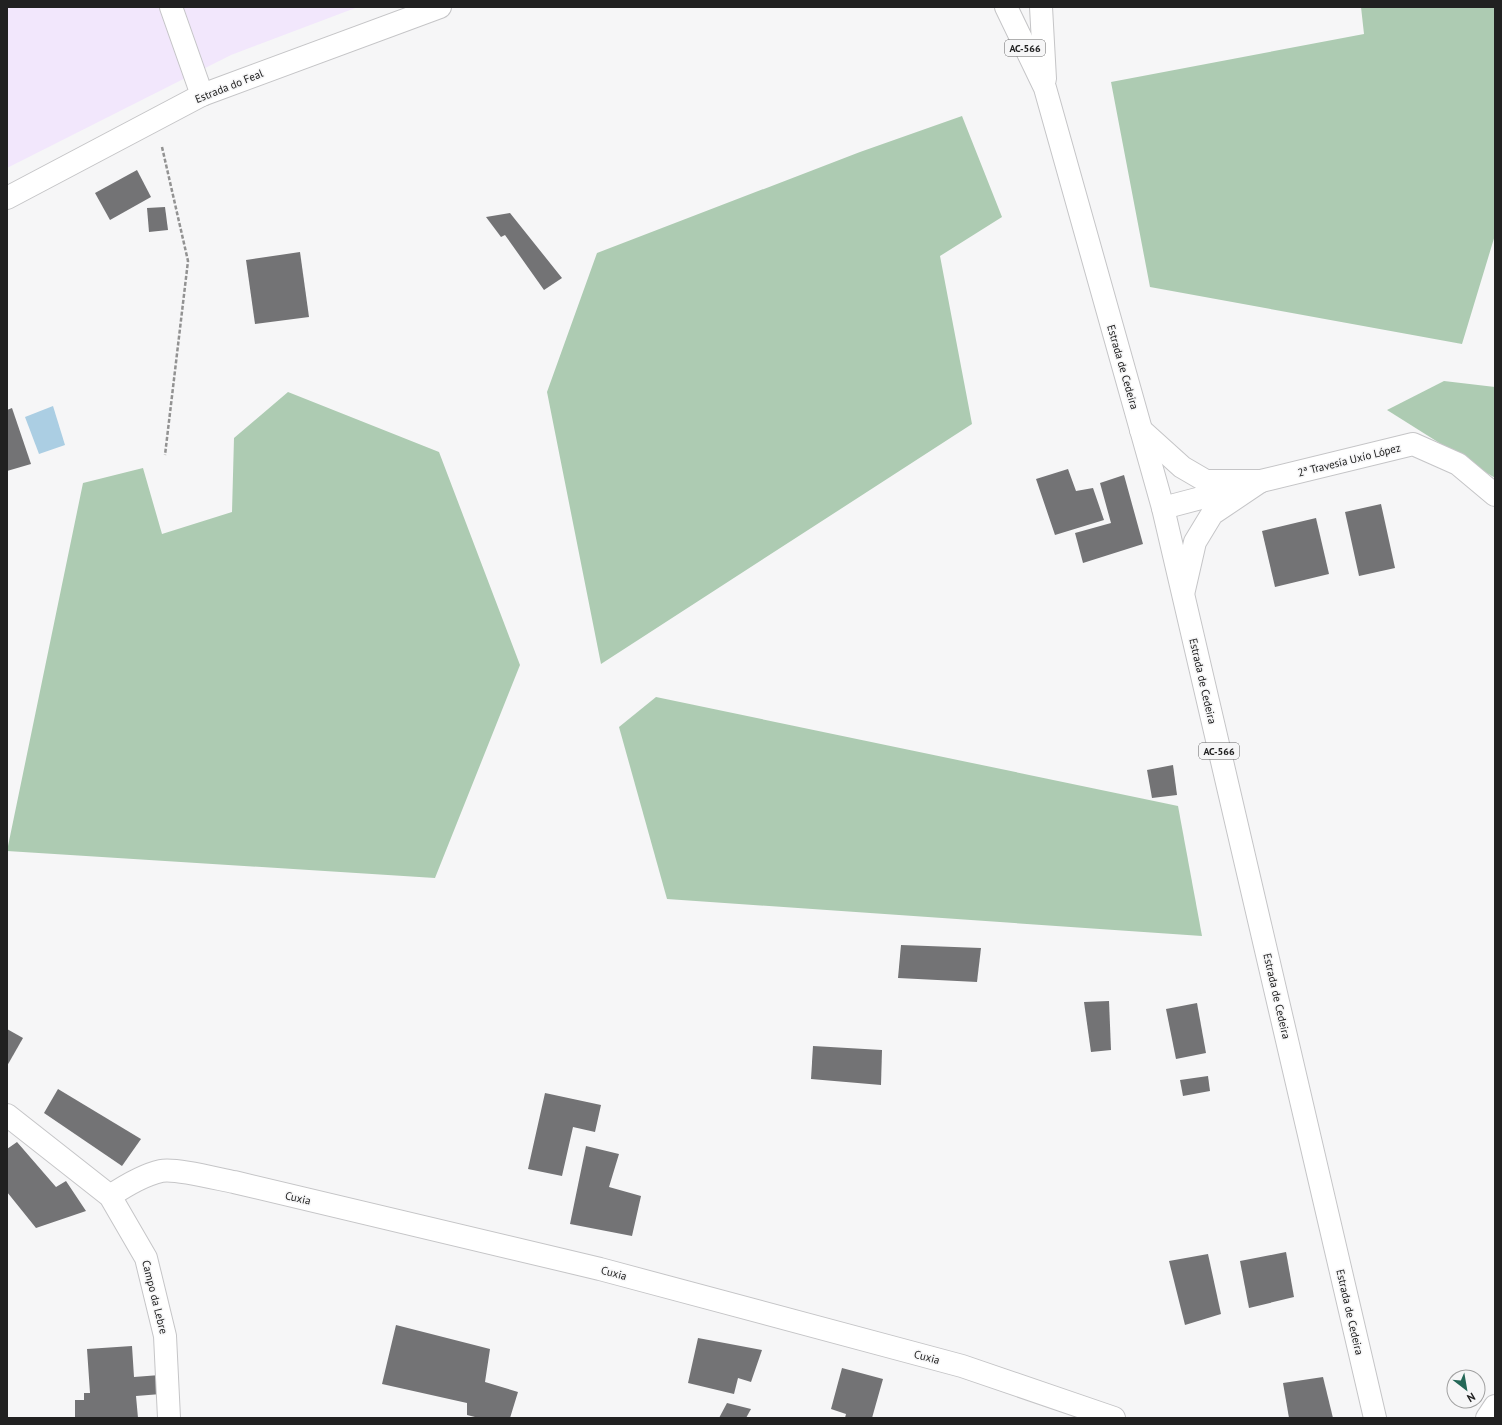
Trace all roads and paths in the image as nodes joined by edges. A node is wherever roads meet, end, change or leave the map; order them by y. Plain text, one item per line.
1 (171, 7) edge
2 (440, 7) edge
3 (1006, 7) edge
4 (1041, 7) edge
5 (1045, 88) junction
6 (202, 95) junction
7 (155, 120) junction
8 (7, 198) edge
9 (1141, 430) junction
10 (165, 455) dead end
11 (1261, 481) junction
12 (1495, 495) edge
13 (1163, 508) junction
14 (1183, 595) junction
15 (7, 1115) edge
16 (110, 1196) junction
17 (1495, 1406) edge
18 (169, 1418) edge
19 (1114, 1418) edge
20 (1375, 1418) edge
21 (1487, 1418) edge

1 - 6 main road
2 - 6 main road, Estrada do Feal
3 - 5 main road, Estrada de Cedeira / AC-566
4 - 5 main road, Estrada de Cedeira / AC-566
5 - 9 main road, Estrada de Cedeira / AC-566
6 - 7 main road, Estrada do Feal
7 - 8 main road, Estrada do Feal
7 - 10 path
9 - 11 main road
9 - 13 main road, Estrada de Cedeira / AC-566
11 - 12 main road, 2ª Travesía Uxío López
11 - 13 main road
11 - 14 main road
13 - 14 main road, Estrada de Cedeira / AC-566
14 - 20 main road, Estrada de Cedeira / AC-566
15 - 16 main road, Campo da Lebre
16 - 18 main road, Campo da Lebre
16 - 19 main road, Cuxia
17 - 21 main road

